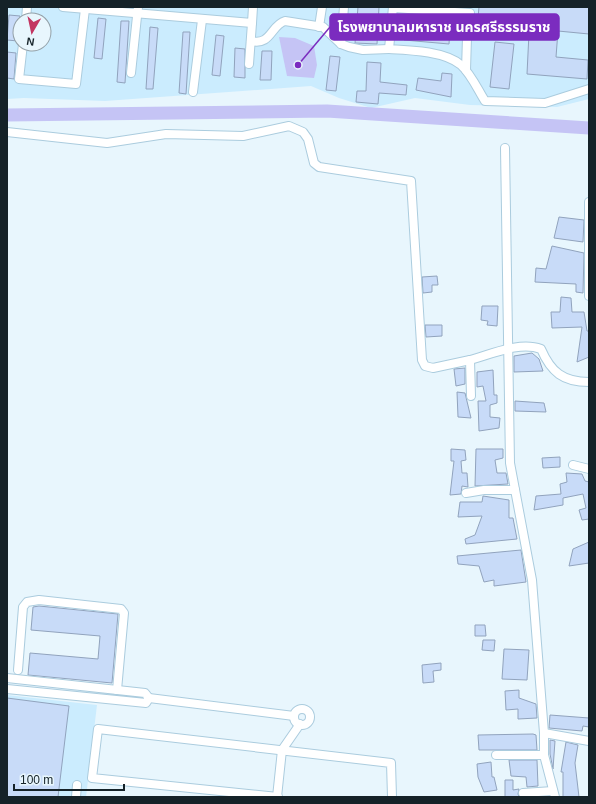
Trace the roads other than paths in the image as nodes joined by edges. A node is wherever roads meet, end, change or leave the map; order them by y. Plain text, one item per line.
1 (63, 7) edge
2 (253, 7) edge
3 (322, 7) edge
4 (344, 7) edge
5 (393, 7) edge
6 (85, 9) junction
7 (470, 10) edge
8 (138, 11) edge
9 (202, 20) junction
10 (252, 23) junction
11 (319, 27) junction
12 (468, 28) dead end
13 (467, 37) dead end
14 (251, 41) junction
15 (341, 44) junction
16 (389, 48) junction
17 (22, 52) edge
18 (249, 64) dead end
19 (466, 70) junction
20 (131, 73) dead end
21 (589, 89) edge
22 (194, 92) dead end
23 (7, 132) edge
24 (505, 148) dead end
25 (589, 202) edge
26 (589, 296) edge
27 (509, 349) junction
28 (470, 360) junction
29 (589, 382) edge
30 (471, 396) dead end
31 (573, 465) dead end
32 (589, 468) edge
33 (515, 490) junction
34 (466, 493) dead end
35 (18, 670) dead end
36 (7, 678) edge
37 (55, 683) junction
38 (7, 688) edge
39 (117, 690) junction
40 (54, 693) junction
41 (149, 698) junction
42 (294, 716) junction
43 (300, 724) junction
44 (544, 733) junction
45 (589, 741) edge
46 (282, 750) junction
47 (496, 755) dead end
48 (544, 755) junction
49 (77, 785) dead end
50 (523, 793) dead end
51 (554, 794) edge
52 (76, 797) edge
53 (277, 797) edge
54 (392, 797) edge

1 - 6 street
2 - 10 street
3 - 11 street
4 - 15 street
5 - 7 street
5 - 16 street
6 - 8 street
6 - 17 street
7 - 12 street
8 - 9 street
8 - 20 street
9 - 10 street
9 - 22 street
10 - 14 street
11 - 14 street
11 - 15 street
13 - 19 street
14 - 18 street
15 - 16 street
16 - 19 street
19 - 21 street
23 - 28 street
24 - 27 street
25 - 26 street
27 - 28 street
27 - 29 street
27 - 33 street
28 - 30 street
31 - 32 street
33 - 34 street
33 - 44 street
35 - 39 street
36 - 37 street
37 - 39 street
37 - 40 street
38 - 40 street
39 - 41 street
40 - 41 street
41 - 42 street
42 - 43 street
42 - 43 street
43 - 46 street
44 - 45 street
44 - 48 street
46 - 53 street
46 - 53 street
46 - 54 street
47 - 48 street
48 - 51 street
49 - 52 street
50 - 51 street

